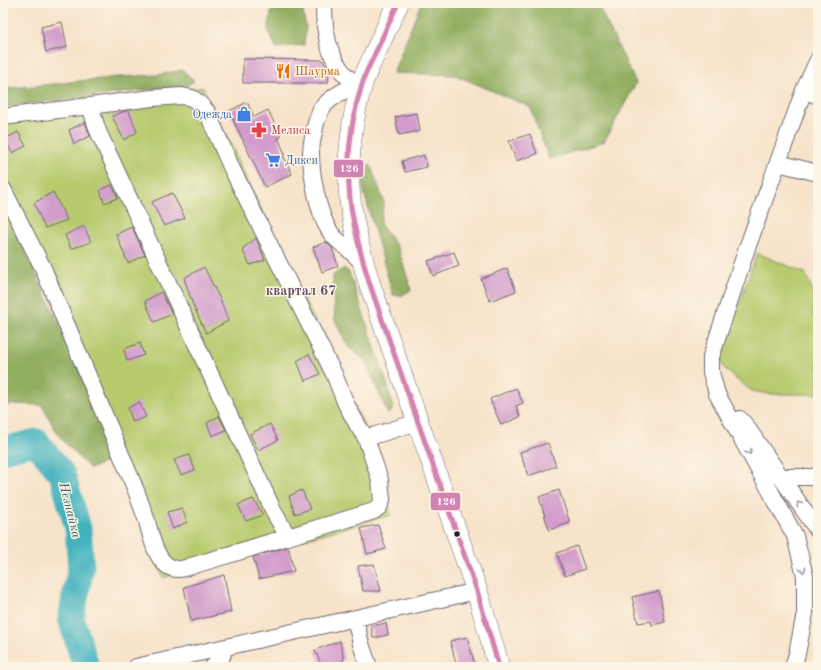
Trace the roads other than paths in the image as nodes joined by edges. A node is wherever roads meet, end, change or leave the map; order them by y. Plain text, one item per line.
1 (324, 3) edge
2 (398, 3) edge
3 (818, 60) edge
4 (362, 83) junction
5 (811, 93) edge
6 (90, 106) junction
7 (3, 117) edge
8 (778, 163) junction
9 (818, 173) edge
10 (3, 189) edge
11 (364, 264) junction
12 (717, 394) junction
13 (418, 422) junction
14 (366, 438) junction
15 (818, 475) edge
16 (780, 477) junction
17 (818, 531) edge
18 (288, 537) junction
19 (477, 592) junction
20 (355, 618) junction
21 (223, 648) junction
22 (136, 667) edge
23 (213, 667) edge
24 (369, 667) edge
25 (500, 667) edge
26 (793, 667) edge

1 - 4 street
2 - 4 main road
3 - 5 street
4 - 11 main road
4 - 11 street
5 - 8 street
6 - 7 street
6 - 14 street
6 - 18 street
8 - 9 street
8 - 12 street
10 - 18 street
11 - 13 main road
12 - 16 street
12 -> 26 street
13 - 14 street
13 - 19 main road
14 - 18 street
15 - 16 street
17 -> 16 street
19 - 20 street
19 - 25 main road
20 - 21 street
20 - 24 street
21 - 22 street
21 - 23 street

